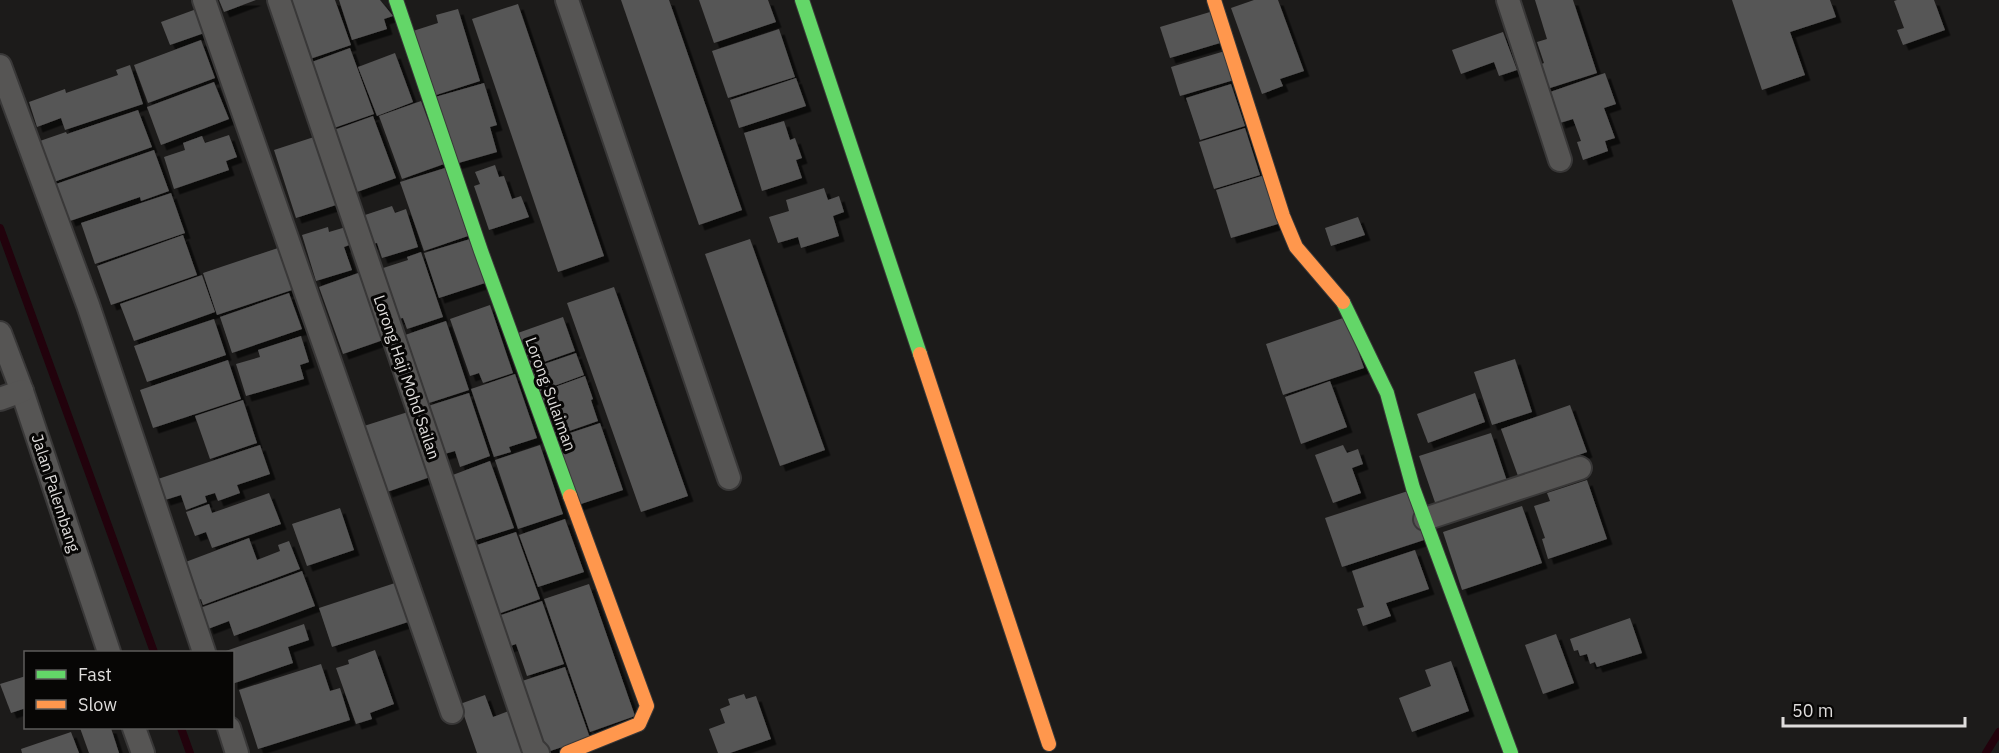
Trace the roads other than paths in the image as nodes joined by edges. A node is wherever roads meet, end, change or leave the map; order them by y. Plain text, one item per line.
1 (204, 0) edge
2 (279, 0) edge
3 (396, 0) edge
4 (567, 0) edge
5 (802, 0) edge
6 (1214, 0) edge
7 (1508, 0) edge
8 (0, 66) edge
9 (1560, 160) dead end
10 (0, 333) edge
11 (22, 391) junction
12 (0, 399) edge
13 (1580, 468) dead end
14 (729, 478) dead end
15 (1425, 519) junction
16 (109, 651) edge
17 (204, 651) edge
18 (452, 712) dead end
19 (134, 729) edge
20 (229, 729) edge
21 (1049, 744) dead end
22 (142, 753) edge
23 (237, 753) edge
24 (538, 753) edge
25 (567, 753) edge
26 (1511, 753) edge

1 - 18 street
2 - 24 street, Lorong Haji Mohd Sailan
3 - 25 street, Lorong Sulaiman
4 - 14 street
5 - 21 street
6 - 15 street
7 - 9 street
8 - 17 street
10 - 11 street, Jalan Palembang
11 - 12 street
11 - 16 street, Jalan Palembang
13 - 15 street
15 - 26 street
19 - 22 street
20 - 23 street

